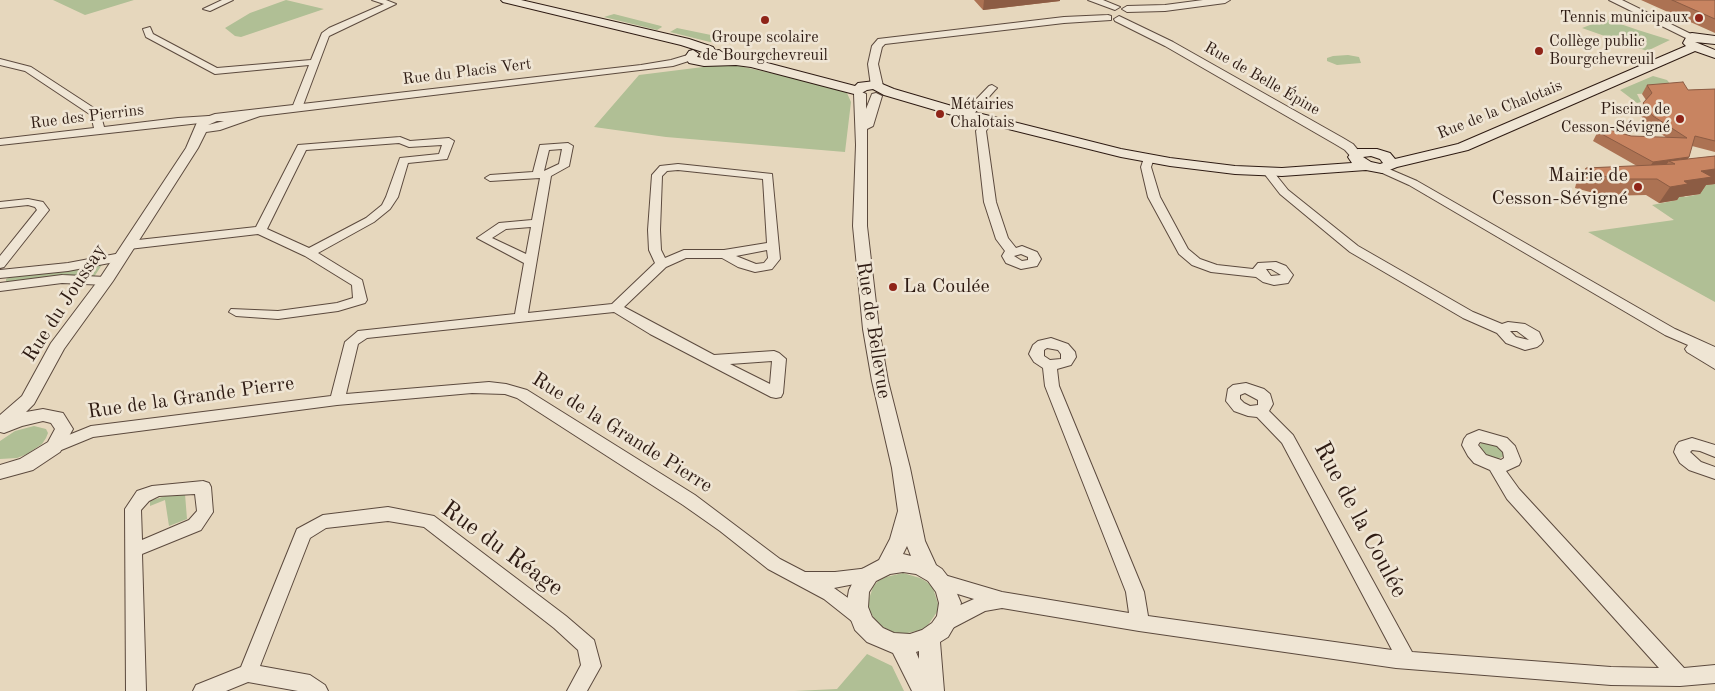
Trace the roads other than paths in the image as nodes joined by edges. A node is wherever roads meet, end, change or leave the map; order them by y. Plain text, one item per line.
1 (229, 0) edge
2 (376, 0) edge
3 (507, 0) edge
4 (1092, 0) edge
5 (1225, 0) edge
6 (1614, 0) edge
7 (1115, 7) junction
8 (206, 9) dead end
9 (1103, 13) junction
10 (1130, 13) junction
11 (1119, 19) junction
12 (147, 29) dead end
13 (1150, 34) junction
14 (1714, 39) edge
15 (1694, 42) junction
16 (1715, 54) edge
17 (704, 56) junction
18 (0, 62) edge
19 (314, 62) junction
20 (992, 88) dead end
21 (870, 90) junction
22 (297, 108) junction
23 (967, 115) junction
24 (988, 120) junction
25 (212, 124) junction
26 (100, 131) junction
27 (0, 142) edge
28 (409, 144) junction
29 (1149, 158) junction
30 (1359, 159) junction
31 (404, 160) junction
32 (1386, 163) junction
33 (1268, 172) junction
34 (490, 178) dead end
35 (1604, 178) edge
36 (1564, 180) dead end
37 (0, 205) edge
38 (538, 223) junction
39 (260, 230) junction
40 (772, 246) junction
41 (125, 251) junction
42 (1012, 251) dead end
43 (309, 253) junction
44 (724, 254) junction
45 (531, 261) junction
46 (0, 264) edge
47 (662, 264) junction
48 (1260, 273) dead end
49 (0, 274) edge
50 (106, 281) junction
51 (0, 287) edge
52 (616, 308) junction
53 (236, 312) dead end
54 (521, 317) junction
55 (1503, 330) dead end
56 (1670, 332) junction
57 (1715, 352) edge
58 (714, 360) dead end
59 (1715, 364) edge
60 (1050, 365) dead end
61 (38, 386) junction
62 (337, 400) junction
63 (1260, 411) dead end
64 (43, 415) junction
65 (0, 427) edge
66 (64, 429) junction
67 (91, 432) junction
68 (54, 447) junction
69 (1715, 452) edge
70 (1496, 466) dead end
71 (1, 473) edge
72 (1715, 473) edge
73 (908, 511) junction
74 (134, 550) junction
75 (877, 570) junction
76 (935, 576) junction
77 (803, 578) junction
78 (1002, 600) junction
79 (859, 616) junction
80 (1139, 623) junction
81 (936, 632) junction
82 (900, 644) junction
83 (1407, 660) junction
84 (248, 673) junction
85 (1715, 674) edge
86 (1680, 677) junction
87 (136, 691) edge
88 (203, 691) edge
89 (318, 691) edge
90 (577, 691) edge
91 (924, 691) edge
92 (933, 691) edge

1 - 8 street
2 - 19 street
3 - 17 main road
4 - 7 street
4 - 9 street
5 - 10 street
6 - 15 street
7 - 9 street
7 - 10 street
9 - 11 street
9 - 21 street
10 - 11 street
10 - 13 street, Rue de Belle Épine
11 - 13 street, Rue de Belle Épine
12 - 19 street
13 - 30 street, Rue de Belle Épine
14 - 15 main road
15 - 16 main road
15 - 32 main road, Rue de la Chalotais
17 - 21 main road
17 - 22 street, Rue du Placis Vert
18 - 26 street
19 - 22 street
20 - 23 street
21 - 23 main road
21 - 73 street, Rue de Bellevue
22 - 25 street, Rue du Placis Vert
23 - 24 main road
24 - 29 main road
24 - 42 street
25 - 26 street, Rue des Pierrins
25 - 41 street, Rue du Joussay
26 - 27 street, Rue des Pierrins
28 - 31 street
28 - 31 street
28 - 39 street
29 - 33 main road
29 - 48 street
30 - 32 main road
30 - 33 main road
31 - 43 street
32 - 56 street
33 - 55 street
34 - 38 street
35 - 36 street
37 - 46 street
38 - 45 street
38 - 45 street
39 - 41 street, Rue du Joussay
39 - 43 street
40 - 44 street
40 - 44 street
40 - 47 street
41 - 49 street
41 - 50 street, Rue du Joussay
43 - 53 street
44 - 47 street
45 - 54 street
47 - 52 street
50 - 51 street
50 - 61 street, Rue du Joussay
52 - 54 street
52 - 58 street
54 - 62 street
56 - 57 street
56 - 59 street
60 - 80 street
61 - 64 street, Rue du Joussay
61 - 65 street, Rue du Joussay
62 - 67 street, Rue de la Grande Pierre
62 - 77 street, Rue de la Grande Pierre
63 - 83 street, Rue de la Coulée
64 - 65 street
64 - 66 street
66 - 67 street
66 - 68 street
67 - 68 street, Rue de la Grande Pierre
68 - 71 street
69 - 72 street
70 - 86 street
73 - 75 street, Rue de Bellevue
73 - 76 street, Rue de Bellevue
74 - 74 street
74 - 87 street
75 - 76 street
75 - 77 street, Rue de la Grande Pierre
75 - 79 street
76 - 78 street
76 - 81 street
77 - 79 street, Rue de la Grande Pierre
78 - 80 street
78 - 81 street
79 - 82 street
80 - 83 street
81 - 82 street
81 - 92 street
82 - 91 street
83 - 86 street
84 - 88 street
84 - 89 street
84 - 90 street, Rue du Réage
85 - 86 street

